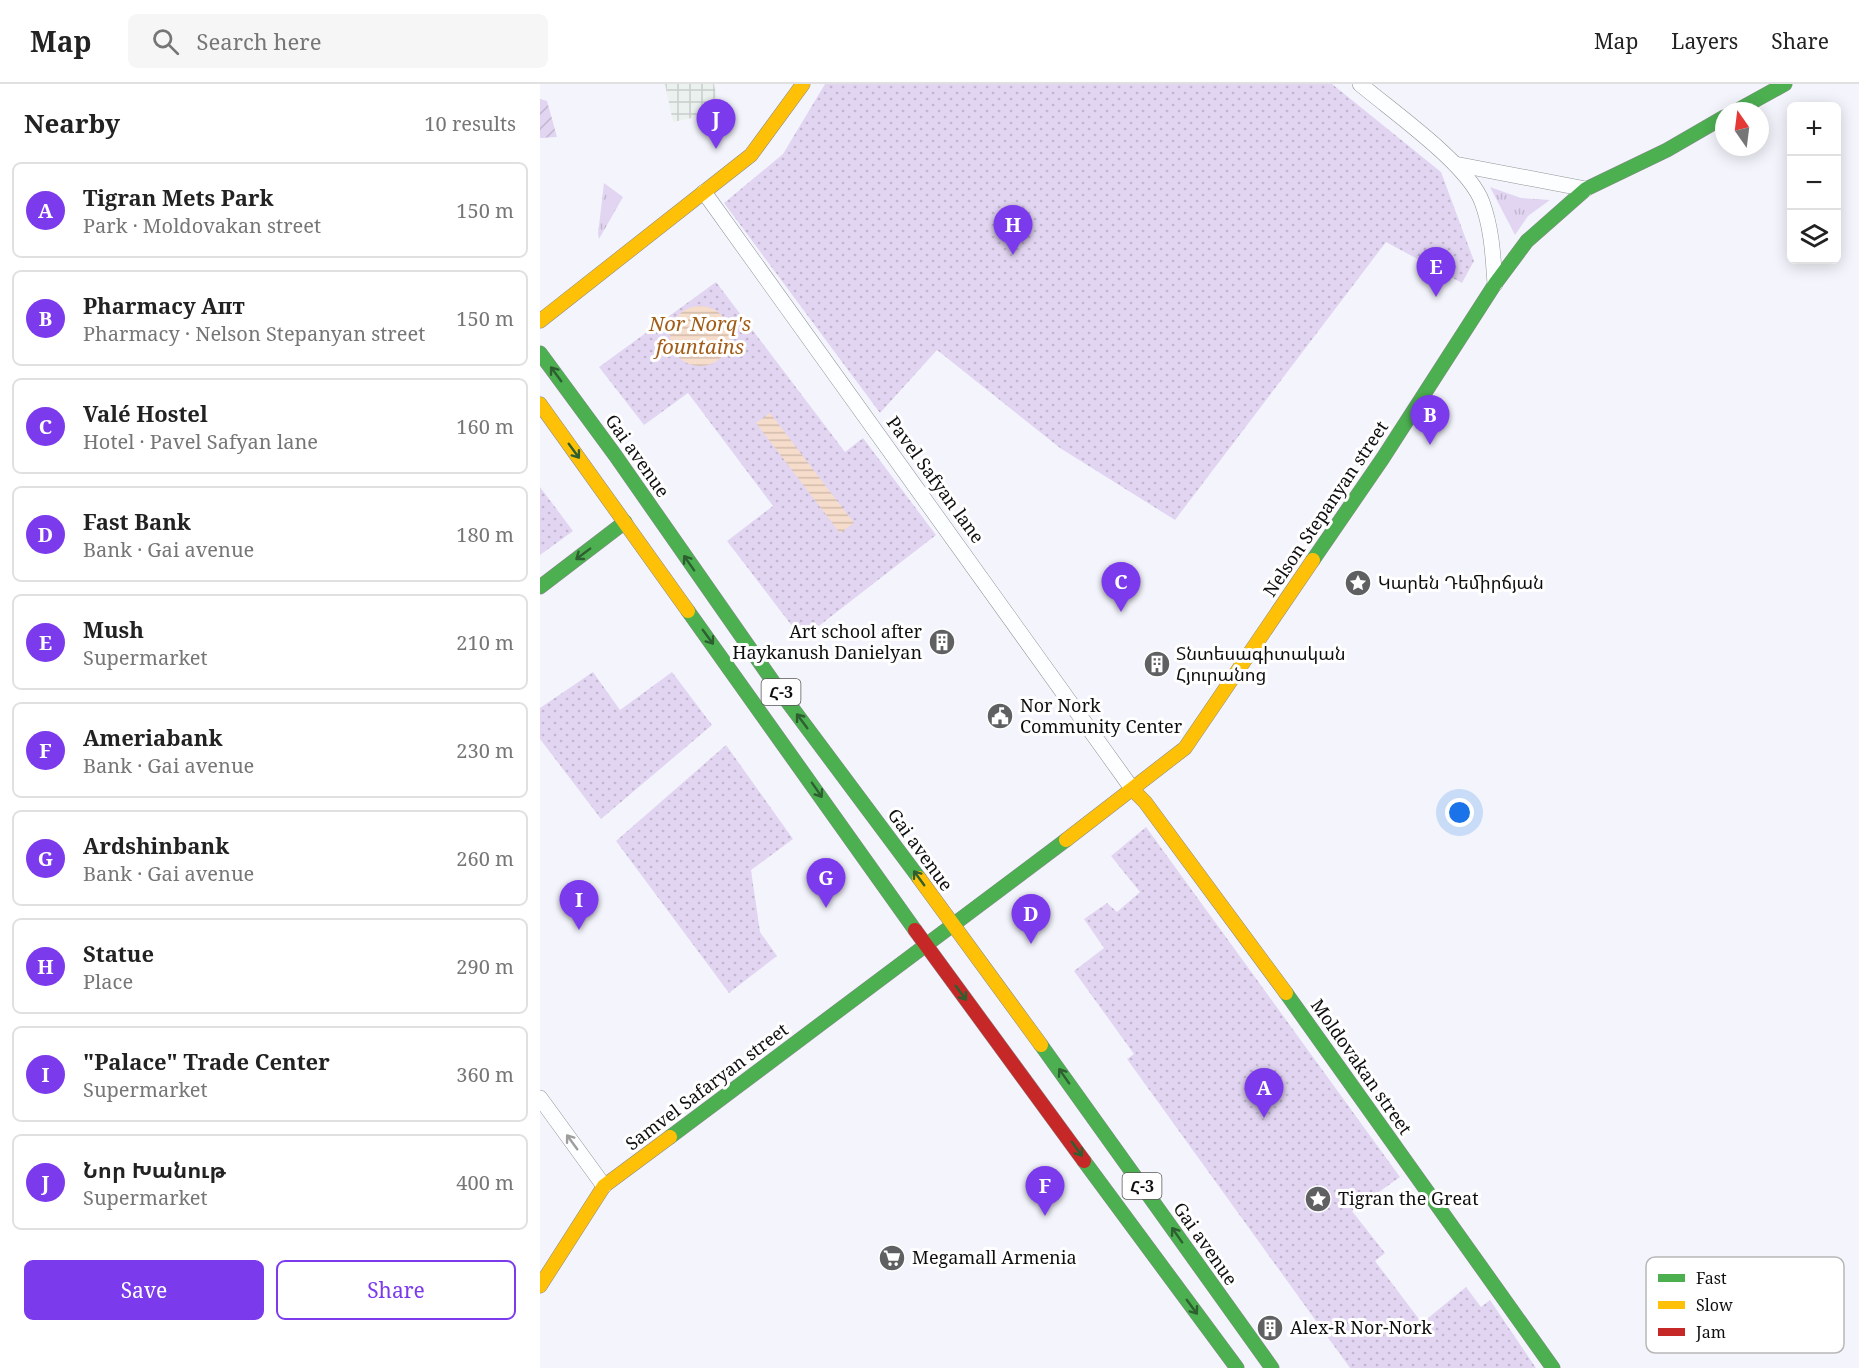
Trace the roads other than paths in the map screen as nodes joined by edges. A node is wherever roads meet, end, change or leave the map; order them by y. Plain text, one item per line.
1 (803, 84) edge
2 (1360, 84) edge
3 (1785, 84) edge
4 (1752, 102) edge
5 (1715, 122) edge
6 (1455, 165) junction
7 (1586, 189) junction
8 (704, 192) junction
9 (1495, 284) junction
10 (540, 321) edge
11 (540, 353) edge
12 (540, 404) edge
13 (625, 522) junction
14 (540, 587) edge
15 (1133, 790) junction
16 (953, 925) junction
17 (926, 946) junction
18 (540, 1098) edge
19 (604, 1186) junction
20 (540, 1286) edge
21 (1237, 1368) edge
22 (1272, 1368) edge
23 (1553, 1368) edge

1 - 8 main road
2 - 6 street
3 - 4 main road
5 - 7 main road, Nelson Stepanyan street
6 - 7 street
6 - 9 street
7 - 9 main road, Nelson Stepanyan street
8 - 10 main road
8 - 15 street, Pavel Safyan lane
9 - 15 main road, Nelson Stepanyan street
16 -> 11 main road, Gai avenue / Հ-3
12 -> 13 main road, Հ-3
13 -> 14 main road
13 -> 17 main road, Հ-3
15 - 16 main road, Nelson Stepanyan street
15 - 23 main road, Moldovakan street
16 - 17 main road, Samvel Safaryan street
22 -> 16 main road, Gai avenue / Հ-3
17 - 19 main road, Samvel Safaryan street
17 -> 21 main road, Հ-3
19 -> 18 street
19 - 20 main road, Samvel Safaryan street

